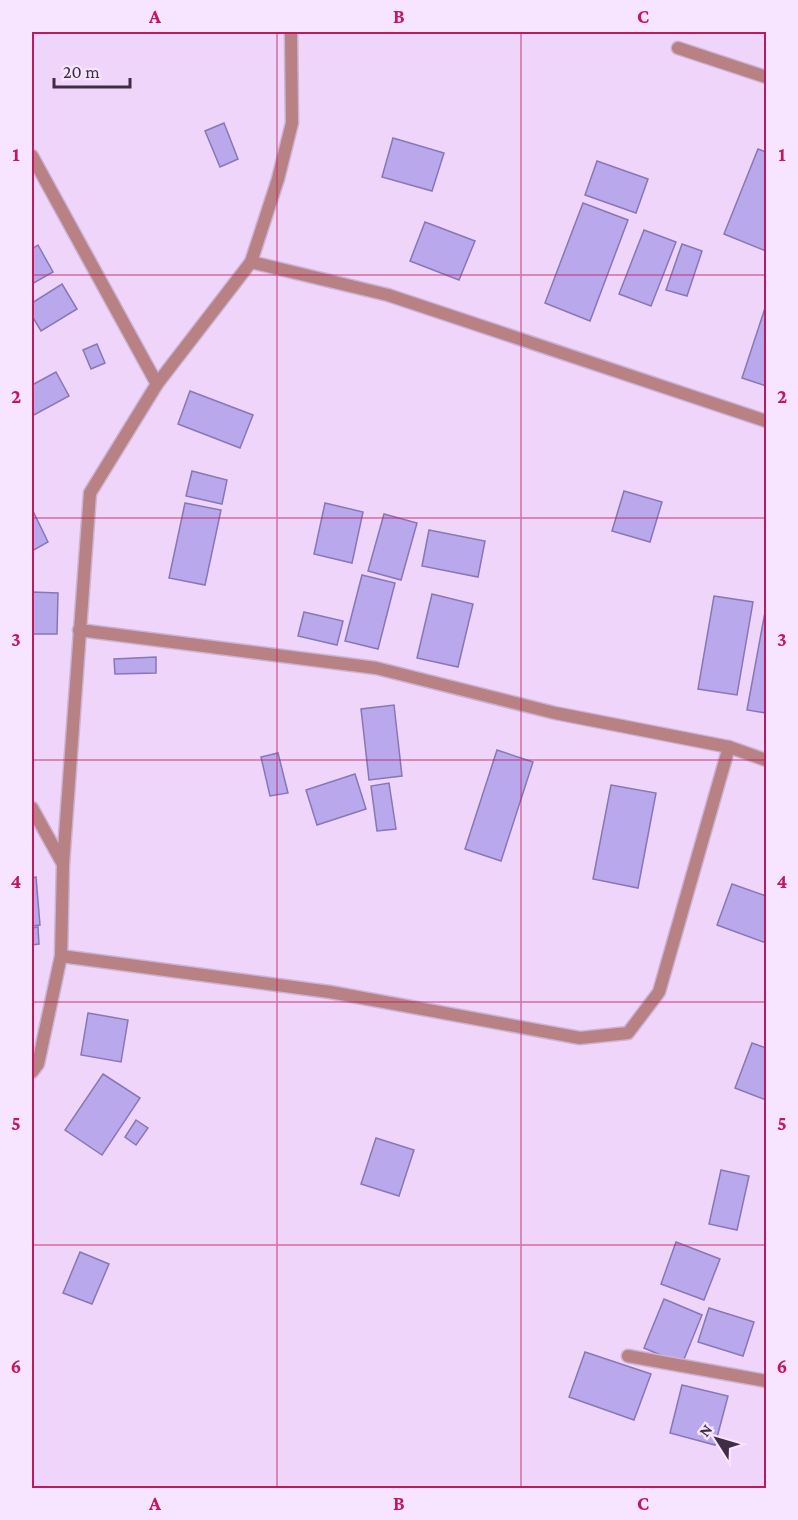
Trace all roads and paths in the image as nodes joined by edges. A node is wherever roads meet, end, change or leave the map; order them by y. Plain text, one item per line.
1 (291, 32) edge
2 (678, 48) dead end
3 (766, 77) edge
4 (32, 156) edge
5 (251, 262) junction
6 (157, 384) junction
7 (766, 421) edge
8 (79, 630) junction
9 (729, 747) junction
10 (766, 760) edge
11 (32, 808) edge
12 (63, 864) junction
13 (62, 956) junction
14 (32, 1072) edge
15 (628, 1356) dead end
16 (766, 1381) edge

1 - 5 street
2 - 3 street
4 - 6 street
5 - 6 street
5 - 7 street
6 - 8 street
8 - 9 street
8 - 12 street
9 - 10 street
9 - 13 street
11 - 12 street
12 - 13 street
13 - 14 street
15 - 16 street

